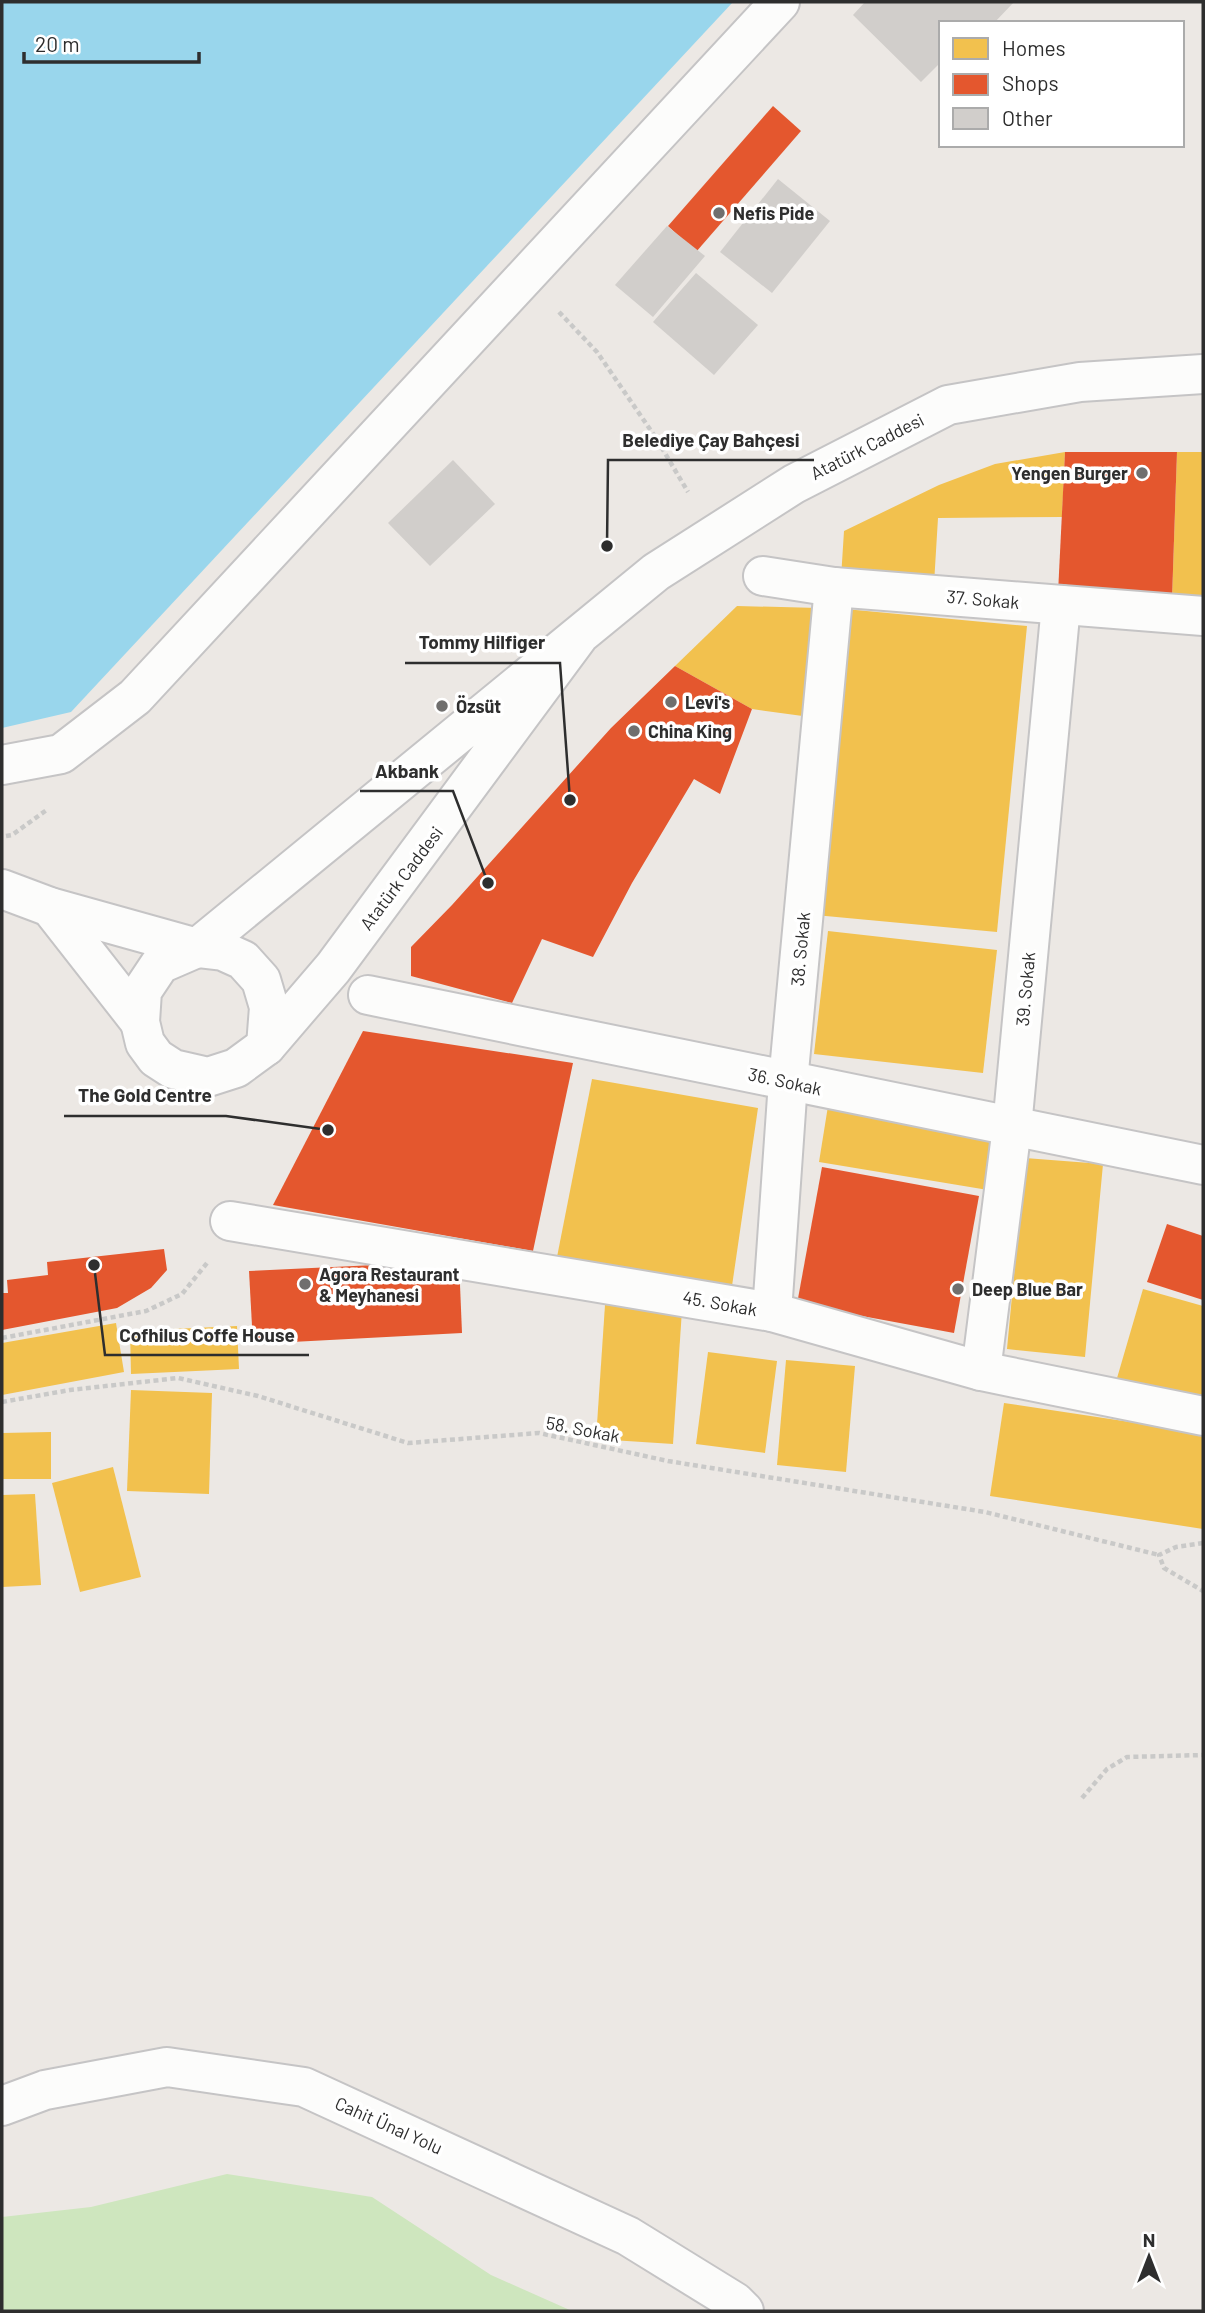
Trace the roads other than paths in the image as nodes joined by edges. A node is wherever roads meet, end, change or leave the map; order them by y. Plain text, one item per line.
1 (780, 2) edge
2 (1203, 374) edge
3 (763, 576) dead end
4 (834, 587) junction
5 (1061, 605) junction
6 (1203, 616) edge
7 (578, 637) junction
8 (2, 765) edge
9 (2, 889) edge
10 (50, 907) junction
11 (197, 948) junction
12 (368, 995) dead end
13 (140, 1022) junction
14 (266, 1046) junction
15 (788, 1082) junction
16 (1012, 1127) junction
17 (1203, 1165) edge
18 (230, 1221) road end
19 (772, 1312) junction
20 (981, 1371) junction
21 (1203, 1416) edge
22 (2, 2106) edge
23 (744, 2311) edge

1 - 8 street
2 - 7 street, Atatürk Caddesi
3 - 4 street, 37. Sokak
4 - 5 street, 37. Sokak
4 - 15 street, 38. Sokak
5 - 6 street, 37. Sokak
5 - 16 street, 39. Sokak
7 - 11 street, Atatürk Caddesi
7 - 14 street, Atatürk Caddesi
9 - 10 street
10 - 11 street
10 - 13 street
11 - 13 street, Atatürk Caddesi
11 - 14 street
12 - 15 street, 36. Sokak
13 - 14 street, Atatürk Caddesi
15 - 16 street, 36. Sokak
15 - 19 street, 38. Sokak
16 - 17 street, 36. Sokak
16 - 20 street, 39. Sokak
18 - 19 street, 45. Sokak
19 - 20 street, 45. Sokak
20 - 21 street, 45. Sokak
22 - 23 street, Cahit Ünal Yolu

